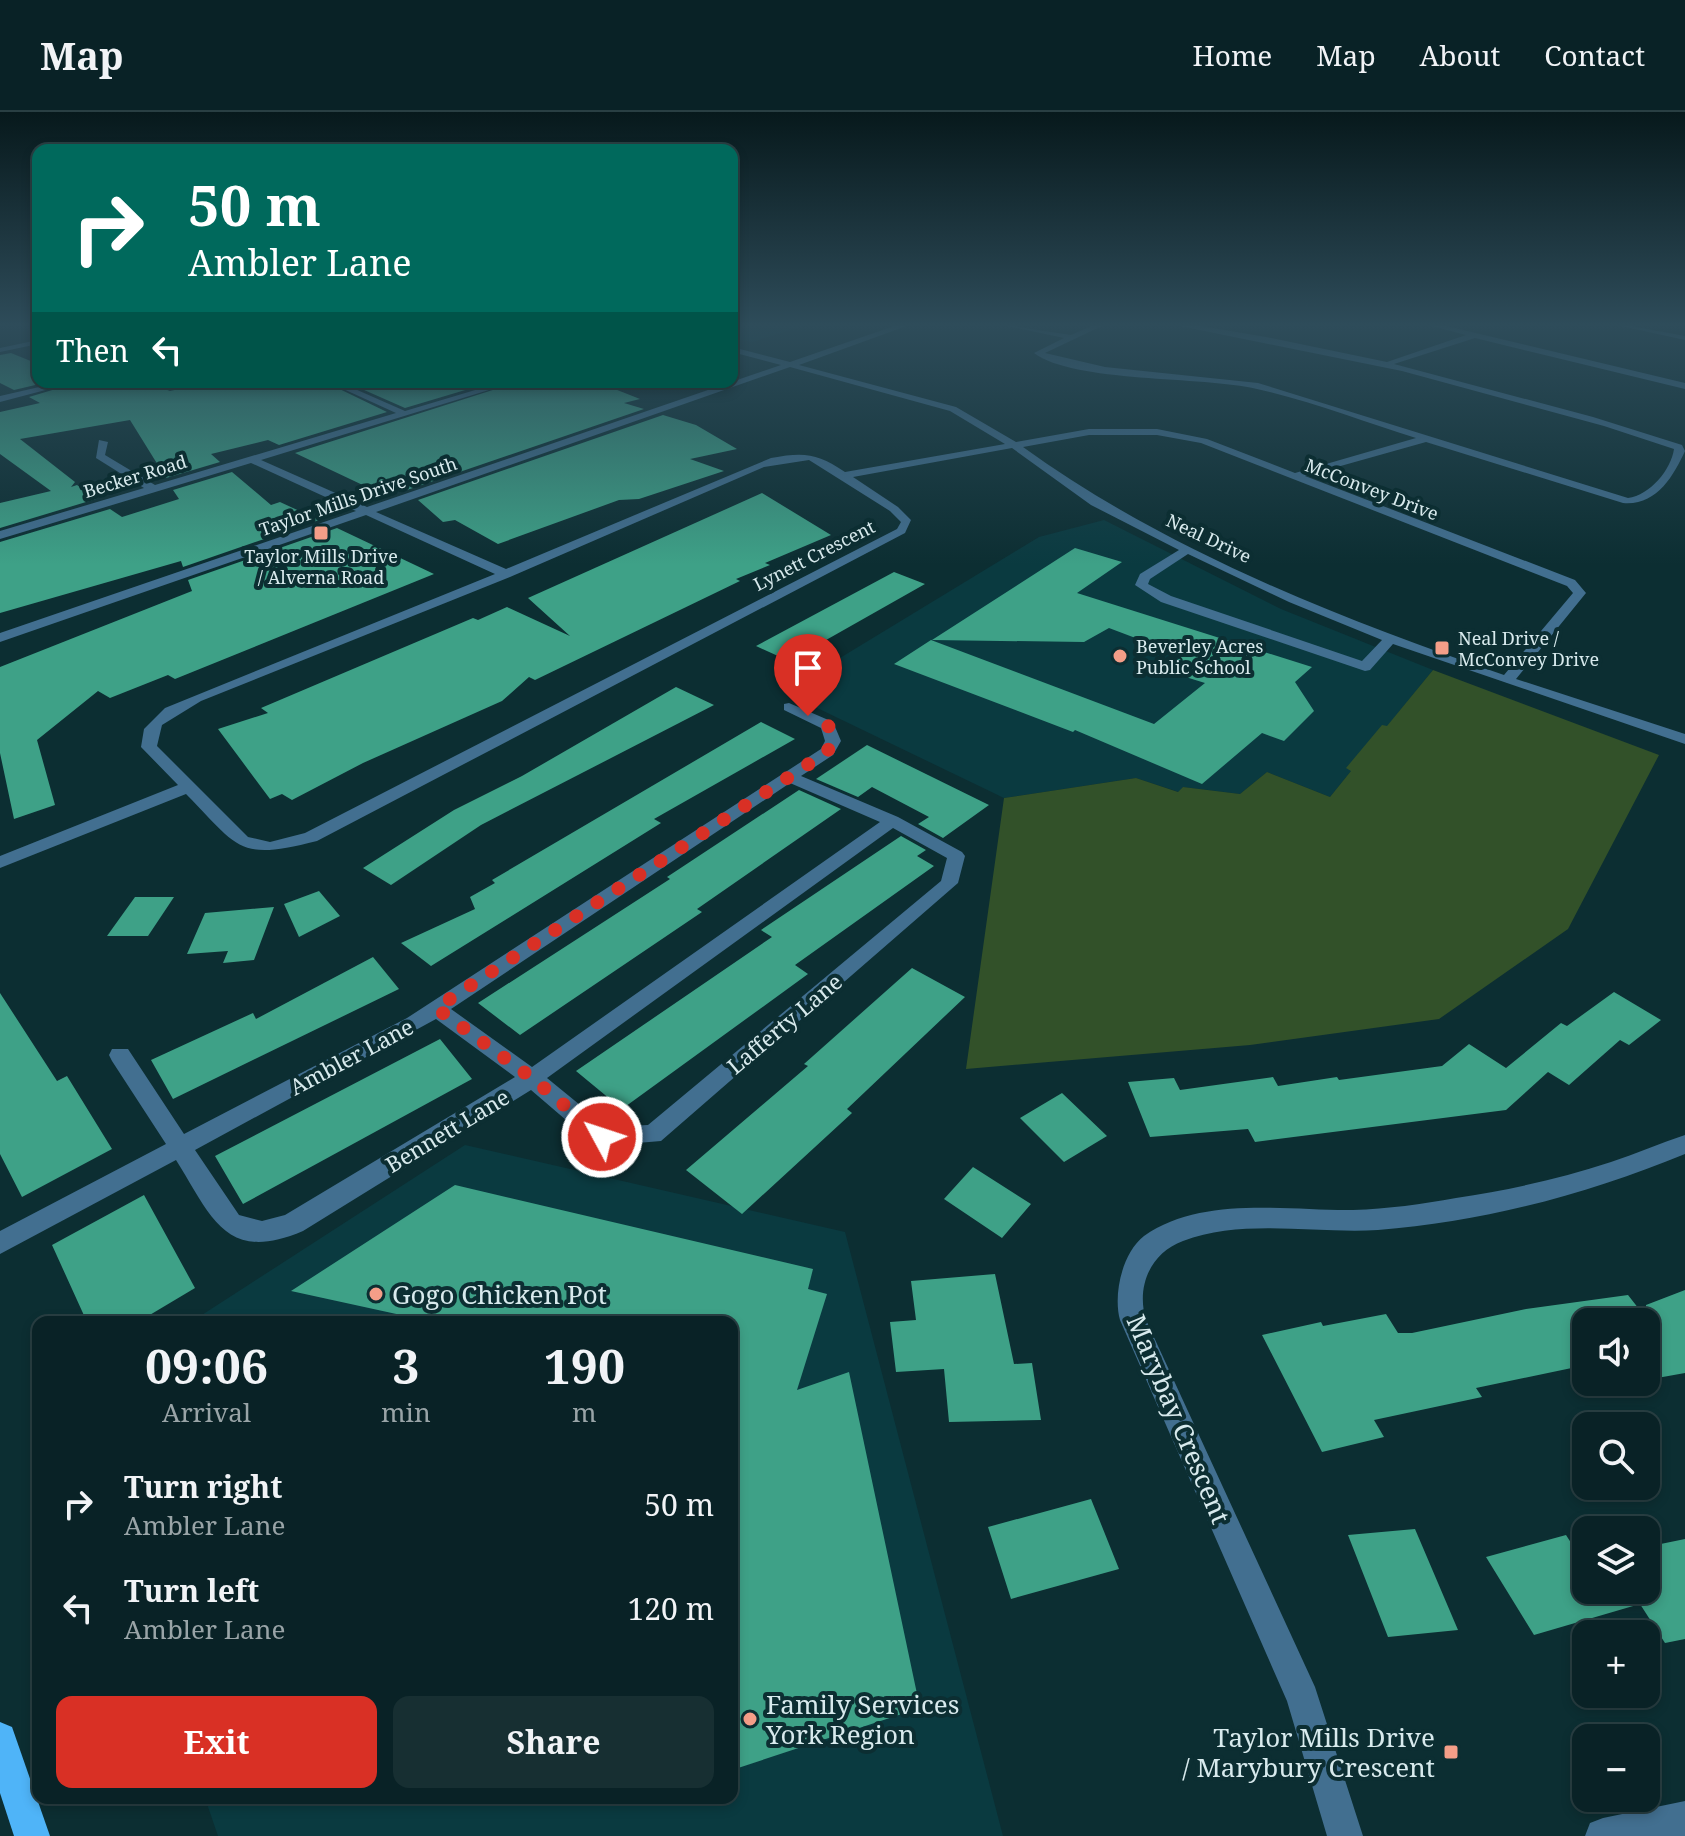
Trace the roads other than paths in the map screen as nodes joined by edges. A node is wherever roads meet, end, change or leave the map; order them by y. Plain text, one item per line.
1 (383, 404) edge
2 (437, 404) edge
3 (678, 404) edge
4 (943, 404) edge
5 (1318, 404) edge
6 (1533, 404) edge
7 (405, 414) junction
8 (1428, 438) junction
9 (103, 442) dead end
10 (1011, 444) junction
11 (250, 459) junction
12 (1668, 472) junction
13 (844, 475) junction
14 (1685, 475) edge
15 (1292, 477) junction
16 (153, 489) junction
17 (365, 513) junction
18 (0, 535) edge
19 (1188, 549) junction
20 (506, 574) junction
21 (0, 638) edge
22 (1391, 639) junction
23 (1508, 680) junction
24 (789, 707) dead end
25 (1685, 739) edge
26 (787, 776) junction
27 (191, 786) junction
28 (892, 821) junction
29 (0, 862) edge
30 (436, 1008) junction
31 (120, 1055) dead end
32 (532, 1078) junction
33 (1685, 1144) edge
34 (178, 1147) junction
35 (0, 1243) edge
36 (0, 1739) edge
37 (1685, 1819) edge
38 (32, 1836) edge
39 (1345, 1836) edge
40 (1603, 1836) edge

1 - 7 street
2 - 7 street, Becker Road
3 - 17 street, Taylor Mills Drive South
4 - 10 street, Neal Drive
5 - 8 street
6 - 12 street
7 - 11 street, Becker Road
8 - 12 street
8 - 15 street
9 - 16 street
10 - 13 street, McConvey Drive
10 - 15 street, McConvey Drive
10 - 19 street, Neal Drive
11 - 16 street, Becker Road
11 - 17 street
12 - 14 street
13 - 20 street, Lynett Crescent
13 - 27 street, Lynett Crescent
15 - 23 street, McConvey Drive
16 - 18 street, Becker Road
17 - 20 street
17 - 21 street, Taylor Mills Drive South
19 - 22 street, Neal Drive
19 - 22 street
20 - 27 street, Lynett Crescent
22 - 23 street, Neal Drive
23 - 25 street, Neal Drive
24 - 26 street, Ambler Lane
26 - 28 street, Lafferty Lane
26 - 30 street, Ambler Lane
27 - 29 street
28 - 32 street, Bennett Lane
28 - 32 street, Lafferty Lane
30 - 32 street, Lafferty Lane
30 - 34 street, Ambler Lane
31 - 34 street, Bennett Lane
32 - 34 street, Bennett Lane
33 - 39 street, Marybay Crescent
34 - 35 street, Ambler Lane
36 - 38 main road
37 - 40 street

